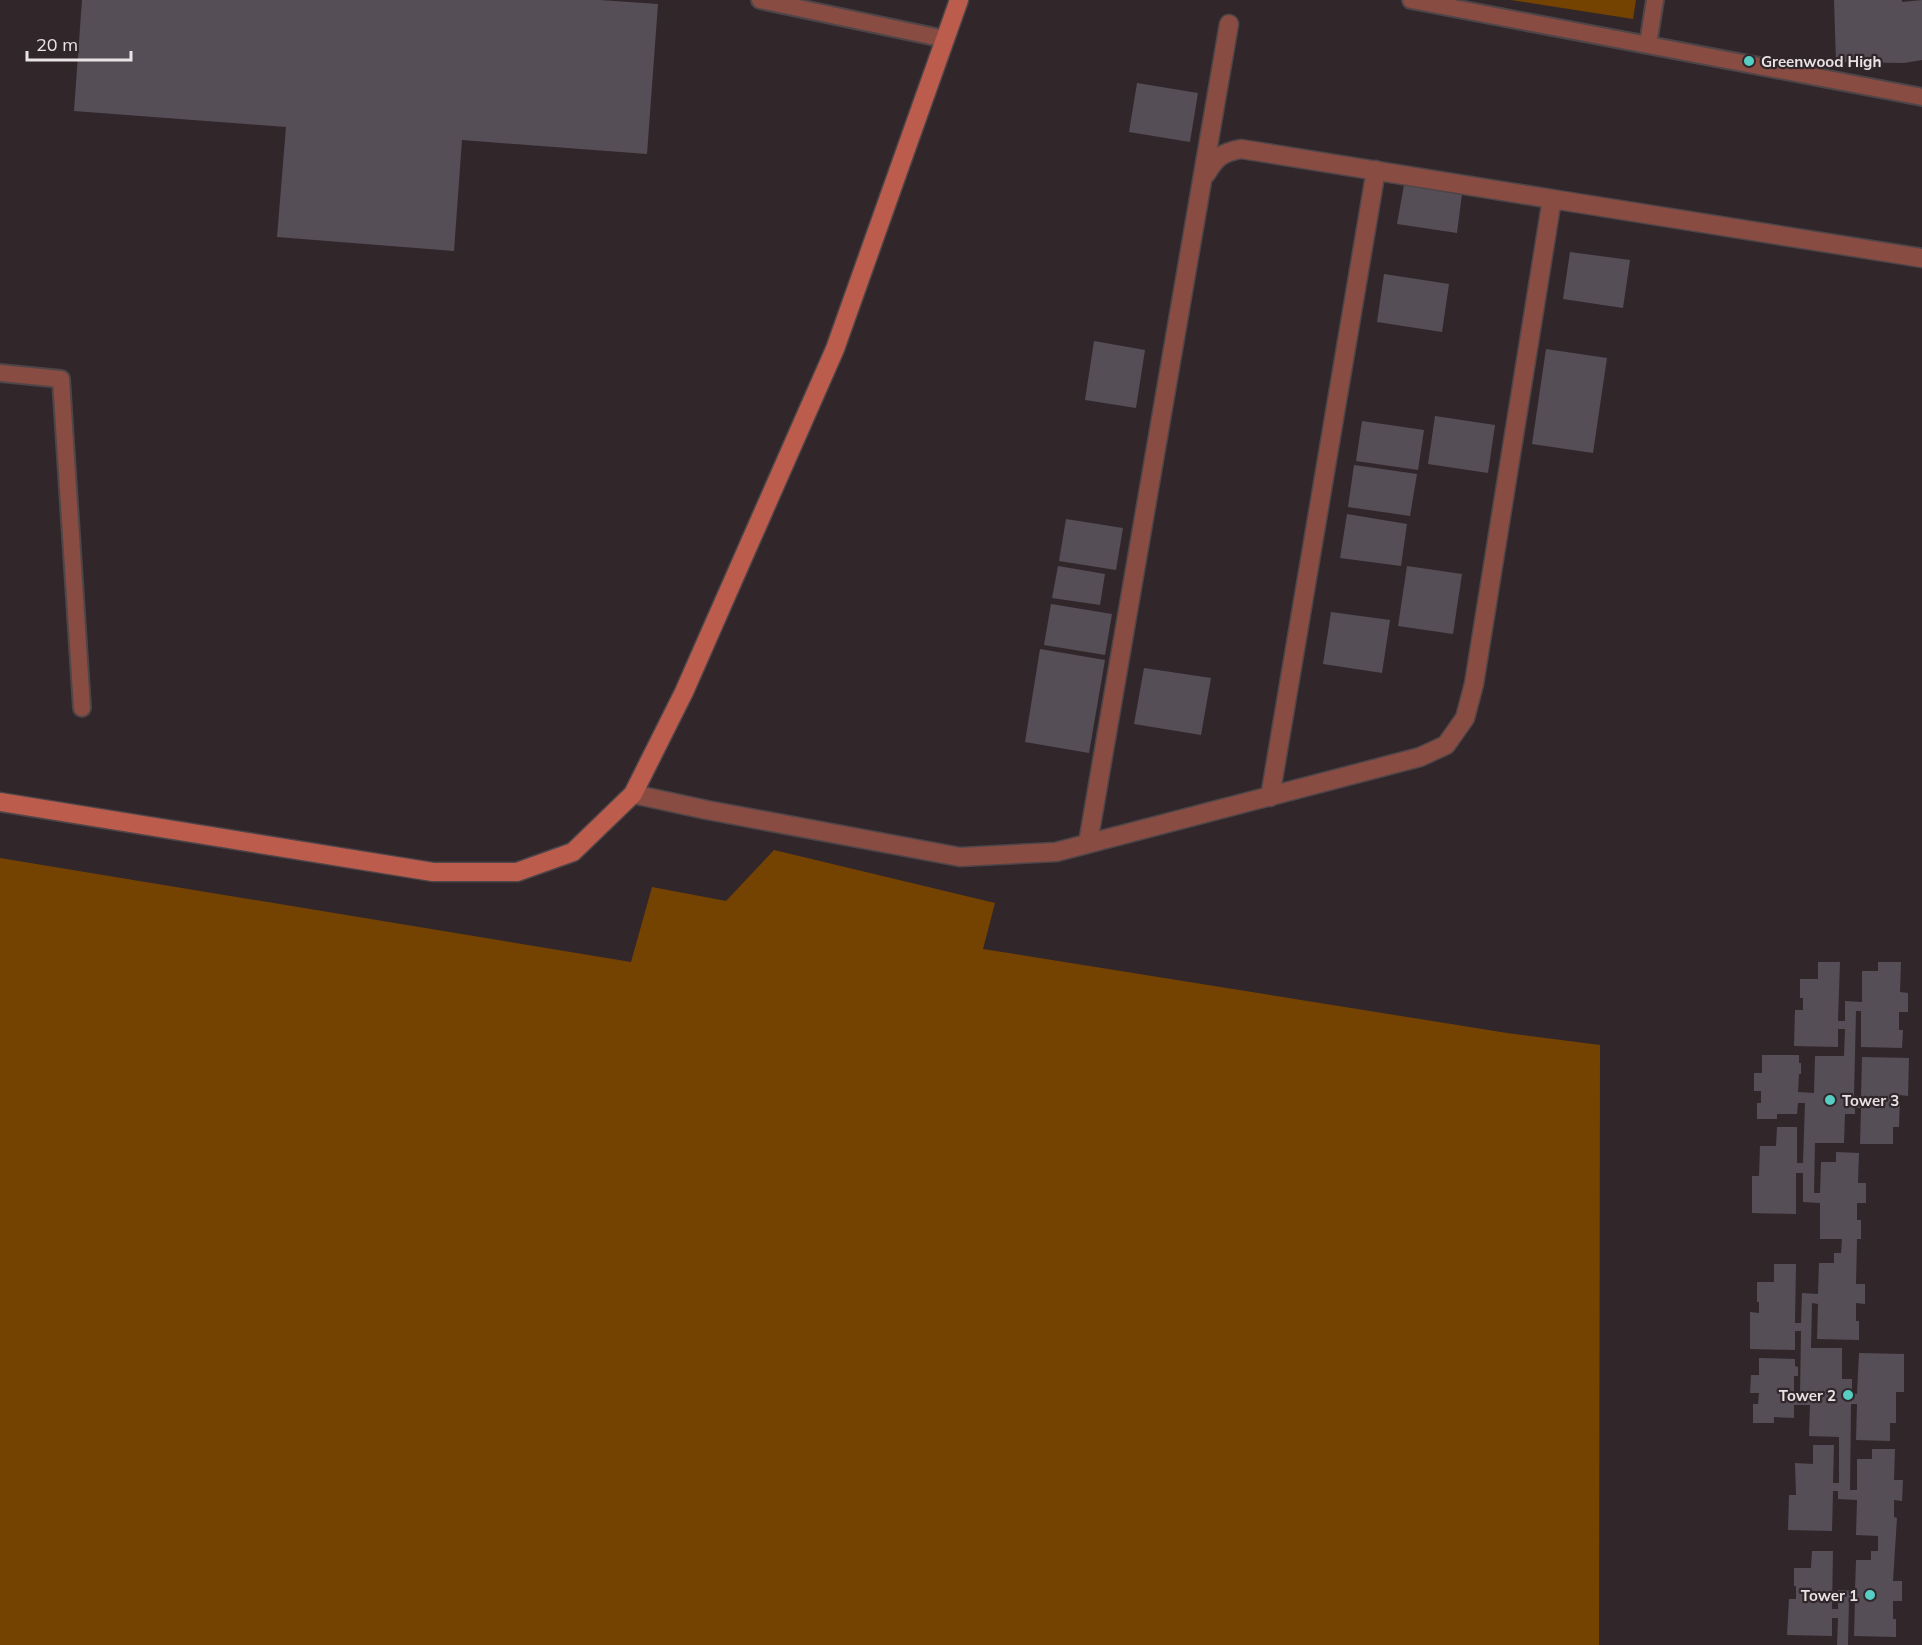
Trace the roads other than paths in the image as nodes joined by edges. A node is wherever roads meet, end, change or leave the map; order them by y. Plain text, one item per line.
1 (760, 0) edge
2 (959, 0) edge
3 (1410, 0) edge
4 (1655, 0) edge
5 (1229, 24) dead end
6 (945, 39) junction
7 (1648, 44) junction
8 (1922, 97) edge
9 (1376, 170) junction
10 (1202, 182) junction
11 (1552, 199) junction
12 (1922, 258) edge
13 (0, 373) edge
14 (82, 708) dead end
15 (633, 794) junction
16 (1270, 797) junction
17 (0, 802) edge
18 (1088, 843) junction

1 - 6 lane
2 - 6 street
3 - 7 lane
4 - 7 lane
5 - 10 street
6 - 15 street
7 - 8 lane
9 - 10 street
9 - 11 street
9 - 16 street
10 - 18 street
11 - 12 street
11 - 16 street
13 - 14 lane
15 - 17 street
15 - 18 street
16 - 18 street

